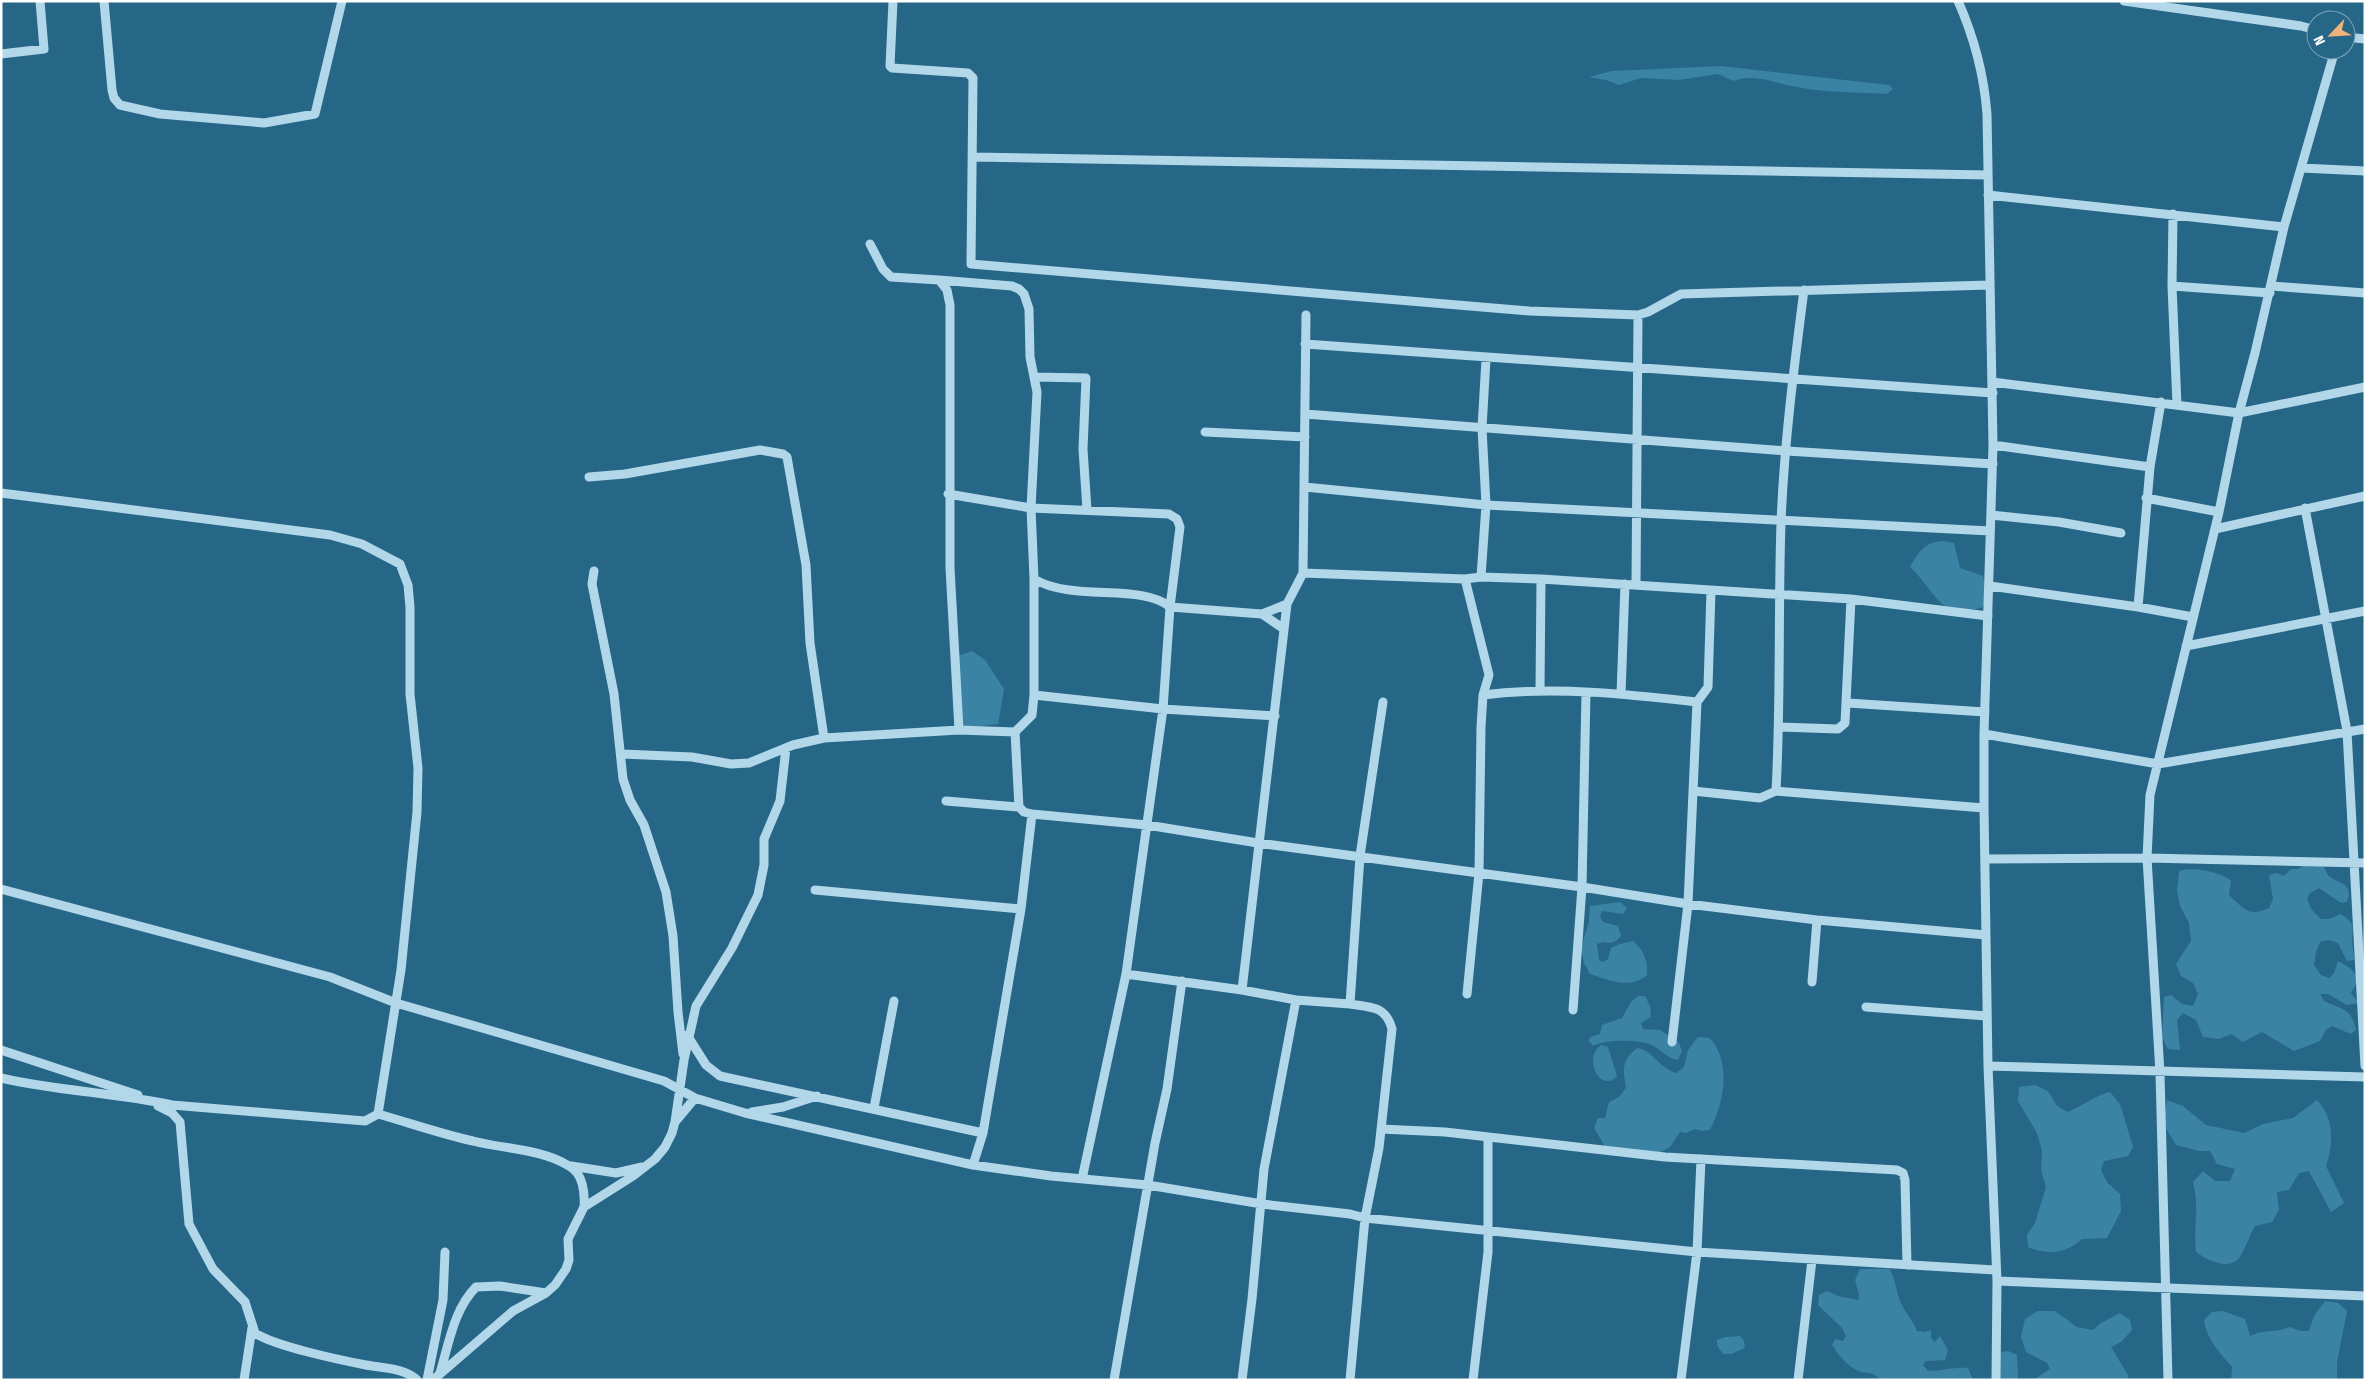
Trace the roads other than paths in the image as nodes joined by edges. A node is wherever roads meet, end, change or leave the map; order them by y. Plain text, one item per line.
1 (40, 1) edge
2 (104, 1) edge
3 (342, 1) edge
4 (893, 1) edge
5 (1958, 1) edge
6 (2124, 1) edge
7 (2306, 28) edge
8 (1, 54) edge
9 (2332, 60) edge
10 (973, 157) junction
11 (2301, 168) junction
12 (2365, 171) edge
13 (1988, 175) junction
14 (1988, 195) junction
15 (2174, 214) junction
16 (2284, 228) junction
17 (870, 244) dead end
18 (971, 264) junction
19 (939, 280) junction
20 (969, 282) junction
21 (1989, 285) junction
22 (2172, 286) junction
23 (1804, 290) junction
24 (2270, 290) junction
25 (2365, 293) edge
26 (1306, 315) dead end
27 (1638, 315) junction
28 (1305, 344) junction
29 (1486, 359) junction
30 (1637, 368) junction
31 (1034, 377) junction
32 (1793, 378) junction
33 (1992, 382) junction
34 (2365, 387) edge
35 (1993, 393) junction
36 (2161, 402) junction
37 (2177, 405) junction
38 (2239, 413) junction
39 (1305, 414) junction
40 (1482, 428) junction
41 (1204, 432) dead end
42 (1305, 437) junction
43 (1637, 440) junction
44 (1993, 445) junction
45 (1787, 451) junction
46 (1993, 464) junction
47 (2150, 468) junction
48 (589, 477) dead end
49 (1305, 487) junction
50 (1, 493) edge
51 (948, 494) junction
52 (2365, 496) edge
53 (2146, 498) junction
54 (1486, 505) junction
55 (1031, 508) junction
56 (2305, 508) junction
57 (1087, 510) junction
58 (2219, 512) junction
59 (1637, 514) junction
60 (1991, 515) junction
61 (1781, 522) junction
62 (2215, 529) junction
63 (1990, 532) junction
64 (2121, 533) dead end
65 (594, 572) dead end
66 (1303, 573) junction
67 (1481, 577) junction
68 (1034, 579) junction
69 (1465, 579) junction
70 (1541, 579) junction
71 (1625, 584) junction
72 (1636, 585) junction
73 (1990, 586) junction
74 (1711, 591) junction
75 (1781, 596) junction
76 (1851, 599) junction
77 (1287, 604) junction
78 (1170, 607) junction
79 (2138, 607) junction
80 (2365, 611) edge
81 (1262, 614) junction
82 (1988, 616) junction
83 (2193, 617) junction
84 (2326, 619) junction
85 (1284, 629) junction
86 (2186, 646) junction
87 (1540, 690) junction
88 (1586, 693) junction
89 (1621, 694) junction
90 (1034, 695) junction
91 (1483, 695) junction
92 (1383, 702) dead end
93 (1697, 702) junction
94 (1848, 703) junction
95 (1163, 708) junction
96 (1985, 712) junction
97 (1274, 716) junction
98 (1780, 727) junction
99 (2365, 728) edge
100 (959, 730) junction
101 (2347, 731) junction
102 (1015, 732) junction
103 (1984, 734) junction
104 (824, 738) junction
105 (786, 748) junction
106 (622, 754) junction
107 (2158, 764) junction
108 (1693, 791) junction
109 (1776, 791) junction
110 (946, 801) dead end
111 (1019, 807) junction
112 (1984, 808) junction
113 (1032, 814) junction
114 (1147, 825) junction
115 (1258, 843) junction
116 (1360, 856) junction
117 (2147, 858) junction
118 (1986, 860) junction
119 (2353, 863) junction
120 (2365, 863) edge
121 (1479, 873) junction
122 (1582, 887) junction
123 (1, 889) edge
124 (815, 890) dead end
125 (1688, 904) junction
126 (1021, 909) junction
127 (1817, 920) junction
128 (1986, 935) junction
129 (1126, 974) junction
130 (1182, 981) junction
131 (1812, 982) dead end
132 (1242, 990) junction
133 (1467, 994) dead end
134 (1296, 1000) junction
135 (894, 1001) dead end
136 (396, 1002) junction
137 (1350, 1004) junction
138 (1866, 1008) dead end
139 (1573, 1010) dead end
140 (1987, 1016) junction
141 (679, 1021) junction
142 (689, 1037) junction
143 (1672, 1042) dead end
144 (1, 1050) edge
145 (684, 1060) junction
146 (1988, 1066) junction
147 (2365, 1066) edge
148 (2160, 1072) junction
149 (2365, 1077) edge
150 (1, 1078) edge
151 (679, 1090) junction
152 (817, 1096) junction
153 (695, 1098) junction
154 (144, 1099) junction
155 (874, 1108) junction
156 (745, 1113) junction
157 (378, 1114) junction
158 (675, 1122) junction
159 (1381, 1129) junction
160 (983, 1134) junction
161 (1488, 1137) junction
162 (1701, 1159) junction
163 (973, 1165) junction
164 (571, 1166) junction
165 (645, 1166) junction
166 (1082, 1179) junction
167 (1148, 1185) junction
168 (1262, 1204) junction
169 (584, 1206) junction
170 (1365, 1218) junction
171 (1489, 1229) junction
172 (444, 1252) dead end
173 (1697, 1252) junction
174 (1812, 1260) junction
175 (1907, 1265) junction
176 (1995, 1270) junction
177 (1997, 1281) junction
178 (2166, 1288) junction
179 (546, 1293) junction
180 (2365, 1296) edge
181 (252, 1328) junction
182 (440, 1373) junction
183 (244, 1380) edge
184 (417, 1380) edge
185 (427, 1380) edge
186 (433, 1380) edge
187 (1114, 1380) edge
188 (1242, 1380) edge
189 (1350, 1380) edge
190 (1472, 1380) edge
191 (1681, 1380) edge
192 (1798, 1380) edge
193 (1996, 1380) edge
194 (2168, 1380) edge

1 - 8 street
2 - 3 street
4 - 10 street
5 - 13 street
6 - 7 street
9 - 11 street
10 - 13 street
10 - 18 street
11 - 12 street
11 - 16 street
13 - 14 street
14 - 15 street
14 - 21 street
15 - 16 street
15 - 22 street
16 - 24 street
17 - 19 street
18 - 20 street
18 - 27 street
19 - 20 street
19 - 51 street
20 - 31 street
21 - 23 street
21 - 33 street
22 - 24 street
22 - 37 street
23 - 27 street
23 - 32 street
24 - 25 street
24 - 38 street
26 - 28 street
27 - 30 street
28 - 29 street
28 - 39 street
29 - 30 street
29 - 40 street
30 - 32 street
30 - 43 street
31 - 55 street
31 - 57 street
32 - 35 street
32 - 45 street
33 - 35 street
33 - 36 street
34 - 38 street
35 - 44 street
36 - 37 street
36 - 47 street
37 - 38 street
38 - 58 street
39 - 40 street
39 - 42 street
40 - 43 street
40 - 54 street
41 - 42 street
42 - 49 street
43 - 45 street
43 - 59 street
44 - 46 street
44 - 47 street
45 - 46 street
45 - 61 street
46 - 60 street
47 - 53 street
48 - 104 street
49 - 54 street
49 - 66 street
50 - 136 street
51 - 55 street
51 - 100 street
52 - 56 street
53 - 58 street
53 - 79 street
54 - 59 street
54 - 67 street
55 - 57 street
55 - 68 street
56 - 62 street
56 - 84 street
57 - 78 street
58 - 62 street
59 - 61 street
59 - 72 street
60 - 63 street
60 - 64 street
61 - 63 street
61 - 75 street
62 - 83 street
63 - 73 street
65 - 106 street
66 - 69 street
66 - 77 street
67 - 69 street
67 - 70 street
68 - 78 street
68 - 90 street
69 - 91 street
70 - 71 street
70 - 87 street
71 - 72 street
71 - 89 street
72 - 74 street
73 - 79 street
73 - 82 street
74 - 75 street
74 - 93 street
75 - 76 street
75 - 98 street
76 - 82 street
76 - 94 street
77 - 81 street
77 - 85 street
78 - 81 street
78 - 95 street
79 - 83 street
80 - 84 street
81 - 85 street
82 - 96 street
83 - 86 street
84 - 86 street
84 - 101 street
85 - 97 street
86 - 107 street
87 - 88 street
87 - 91 street
88 - 89 street
88 - 122 street
89 - 93 street
90 - 95 street
90 - 102 street
91 - 121 street
92 - 116 street
93 - 108 street
94 - 96 street
94 - 98 street
95 - 97 street
95 - 114 street
96 - 103 street
97 - 115 street
98 - 109 street
99 - 101 street
100 - 102 street
100 - 104 street
101 - 107 street
101 - 119 street
102 - 111 street
103 - 107 street
103 - 112 street
104 - 105 street
105 - 106 street
105 - 142 street
106 - 141 street
107 - 117 street
108 - 109 street
108 - 125 street
109 - 112 street
110 - 111 street
111 - 113 street
112 - 118 street
113 - 114 street
113 - 126 street
114 - 115 street
114 - 129 street
115 - 116 street
115 - 132 street
116 - 121 street
116 - 137 street
117 - 118 street
117 - 119 street
117 - 148 street
118 - 128 street
119 - 120 street
119 - 147 street
121 - 122 street
121 - 133 street
122 - 125 street
122 - 139 street
123 - 136 street
124 - 126 street
125 - 127 street
125 - 143 street
126 - 160 street
127 - 128 street
127 - 131 street
128 - 140 street
129 - 130 street
129 - 166 street
130 - 132 street
130 - 167 street
132 - 134 street
134 - 137 street
134 - 168 street
135 - 155 street
136 - 151 street
136 - 157 street
137 - 159 street
138 - 140 street
140 - 146 street
141 - 142 street
141 - 145 street
142 - 145 street
142 - 152 street
144 - 154 street
145 - 151 street
146 - 148 street
146 - 176 street
148 - 149 street
148 - 178 street
150 - 154 street
151 - 153 street
151 - 158 street
152 - 155 street
152 - 156 street
153 - 156 street
153 - 158 street
154 - 157 street
154 - 181 street
155 - 160 street
156 - 163 street
157 - 164 street
158 - 165 street
159 - 161 street
159 - 170 street
160 - 163 street
161 - 162 street
161 - 171 street
162 - 173 street
162 - 175 street
163 - 166 street
164 - 165 street
164 - 169 street
165 - 169 street
166 - 167 street
167 - 168 street
167 - 187 street
168 - 170 street
168 - 188 street
169 - 179 street
170 - 171 street
170 - 189 street
171 - 173 street
171 - 190 street
172 - 185 street
173 - 174 street
173 - 191 street
174 - 175 street
174 - 192 street
175 - 176 street
176 - 177 street
177 - 178 street
177 - 193 street
178 - 180 street
178 - 194 street
179 - 182 street
179 - 182 street
181 - 183 street
181 - 184 street
182 - 186 street

